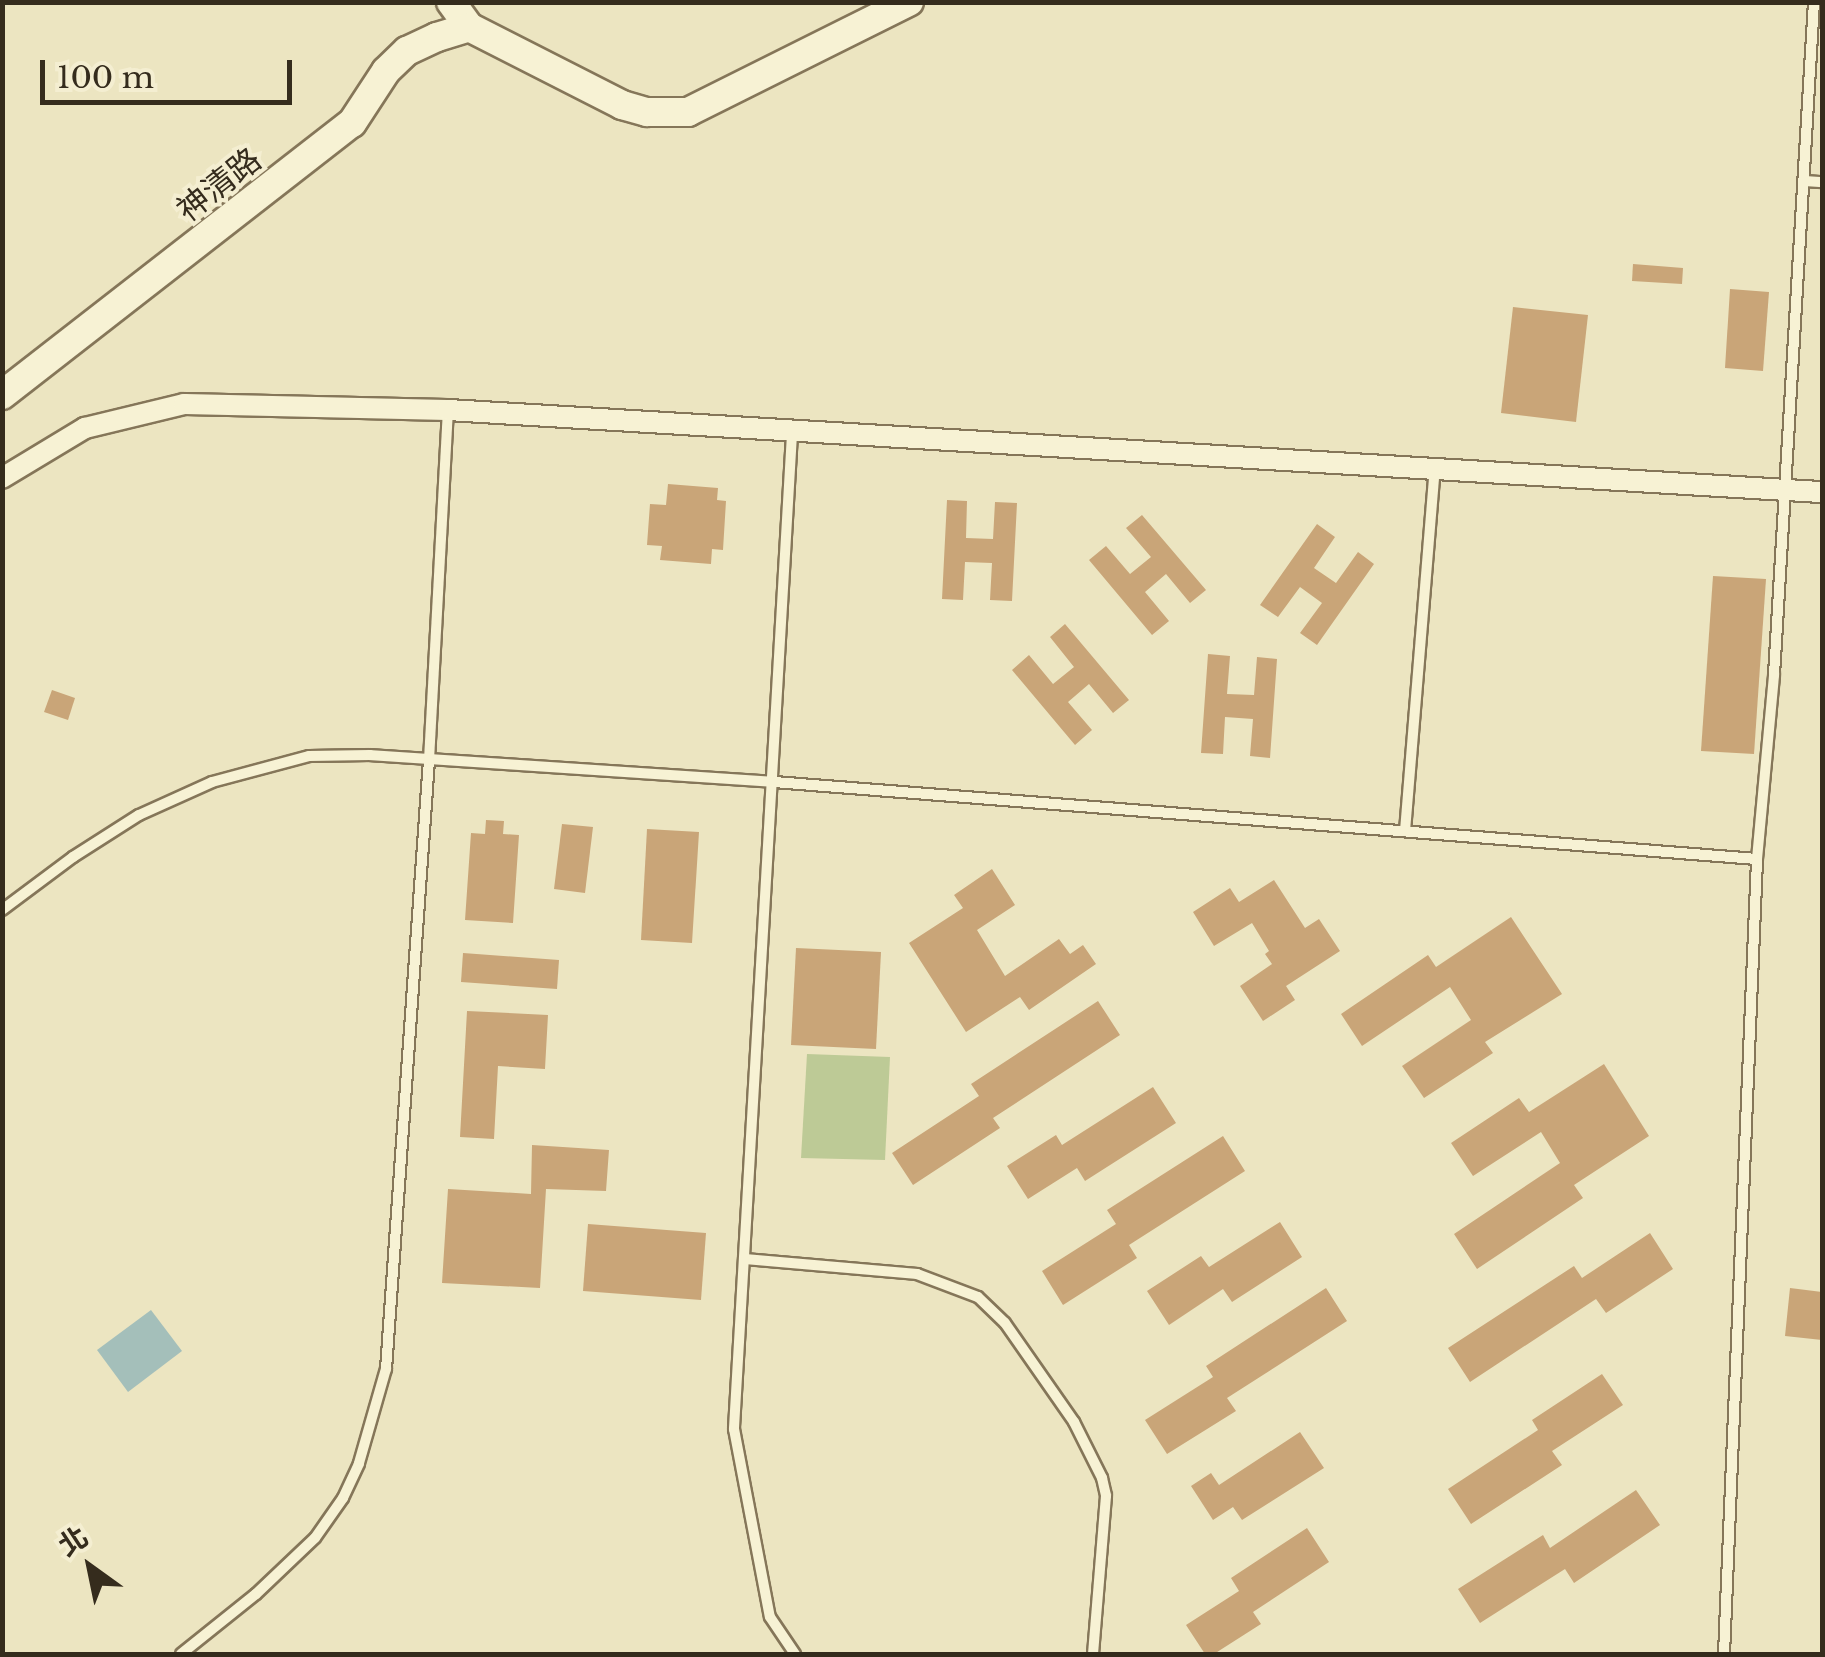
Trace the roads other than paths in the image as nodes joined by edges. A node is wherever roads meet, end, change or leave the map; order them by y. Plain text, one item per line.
1 (451, 2) edge
2 (909, 2) edge
3 (1814, 2) edge
4 (468, 27) junction
5 (1806, 181) junction
6 (1822, 182) edge
7 (2, 395) edge
8 (448, 410) junction
9 (792, 434) junction
10 (1435, 466) junction
11 (2, 478) edge
12 (1784, 490) junction
13 (1822, 492) edge
14 (430, 760) junction
15 (774, 782) junction
16 (1406, 831) junction
17 (1758, 859) junction
18 (2, 910) edge
19 (745, 1258) junction
20 (181, 1654) edge
21 (795, 1654) edge
22 (1093, 1654) edge
23 (1724, 1654) edge

1 - 4 street
2 - 4 street
3 - 5 lane
4 - 7 street, 神清路
5 - 6 lane
5 - 12 lane
8 - 9 street
8 - 11 street
8 - 14 lane
9 - 10 street
9 - 15 lane
10 - 12 street
10 - 16 lane
12 - 13 street
12 - 17 lane
14 - 15 lane
14 - 18 lane
14 - 20 lane
15 - 16 lane
15 - 19 lane
16 - 17 lane
17 - 23 lane
19 - 21 lane
19 - 22 lane

